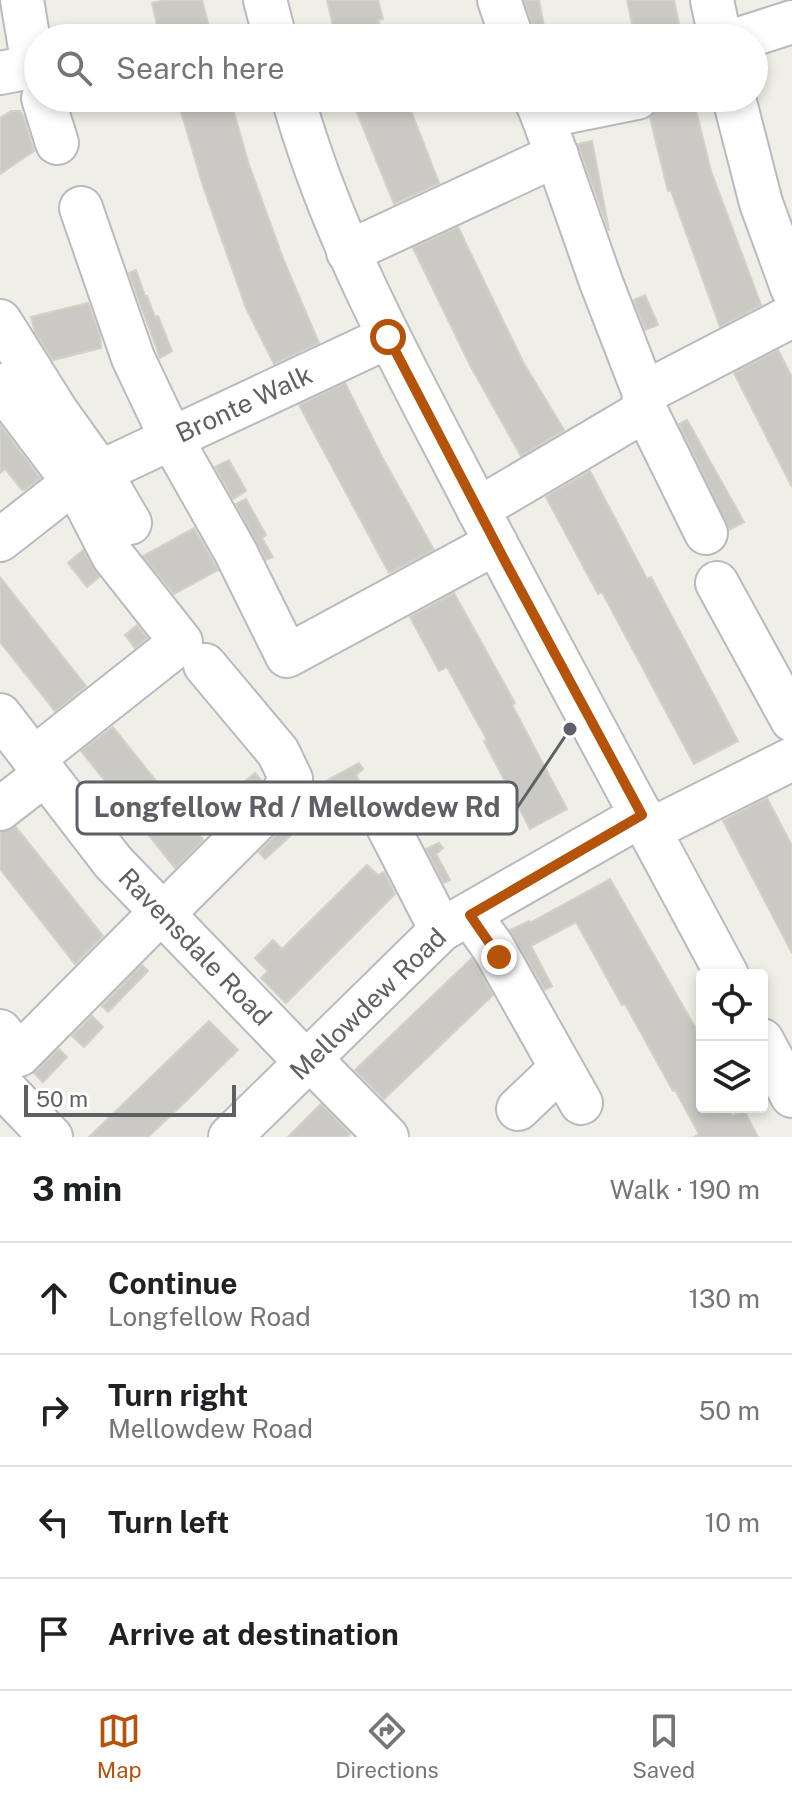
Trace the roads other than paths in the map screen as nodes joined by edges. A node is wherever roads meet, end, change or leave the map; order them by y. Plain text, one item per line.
1 (22, 0) edge
2 (265, 0) edge
3 (499, 0) edge
4 (712, 0) edge
5 (792, 22) edge
6 (271, 24) edge
7 (507, 24) edge
8 (717, 24) edge
9 (24, 26) edge
10 (768, 30) edge
11 (43, 112) edge
12 (297, 112) edge
13 (585, 112) edge
14 (738, 112) edge
15 (545, 123) edge
16 (57, 143) dead end
17 (81, 208) dead end
18 (348, 252) junction
19 (792, 288) edge
20 (792, 316) edge
21 (0, 321) edge
22 (388, 337) junction
23 (0, 385) edge
24 (644, 399) junction
25 (171, 438) junction
26 (87, 477) junction
27 (130, 523) dead end
28 (487, 526) junction
29 (706, 533) dead end
30 (0, 540) edge
31 (717, 583) dead end
32 (205, 665) dead end
33 (0, 715) edge
34 (792, 720) edge
35 (792, 759) edge
36 (39, 766) junction
37 (0, 809) edge
38 (386, 823) dead end
39 (646, 823) junction
40 (163, 912) junction
41 (456, 922) junction
42 (724, 969) edge
43 (0, 1031) edge
44 (763, 1041) edge
45 (308, 1061) junction
46 (1, 1085) edge
47 (792, 1096) edge
48 (530, 1123) edge
49 (51, 1137) edge
50 (230, 1137) edge
51 (387, 1137) edge

1 - 9 street
2 - 6 street
3 - 7 street
4 - 8 street
5 - 10 street
11 - 16 street
12 - 18 street
13 - 15 street
14 - 19 street
15 - 18 street
15 - 24 street
17 - 25 street
18 - 22 street
20 - 24 street
21 - 26 street
22 - 25 street, Bronte Walk
22 - 28 street
23 - 26 street
24 - 28 street
24 - 29 street
25 - 26 street, Bronte Walk
25 - 28 street
26 - 27 street
26 - 30 street, Bronte Walk
26 - 36 street
28 - 39 street
31 - 34 street
32 - 40 street
33 - 36 street, Ravensdale Road
35 - 39 street, Mellowdew Road
36 - 37 street
36 - 40 street, Ravensdale Road
38 - 41 street
39 - 41 street, Mellowdew Road
39 - 42 street
40 - 43 street
40 - 45 street, Ravensdale Road
41 - 45 street, Mellowdew Road
41 - 48 street
44 - 47 street
45 - 50 street, Mellowdew Road
45 - 51 street, Ravensdale Road
46 - 49 street

